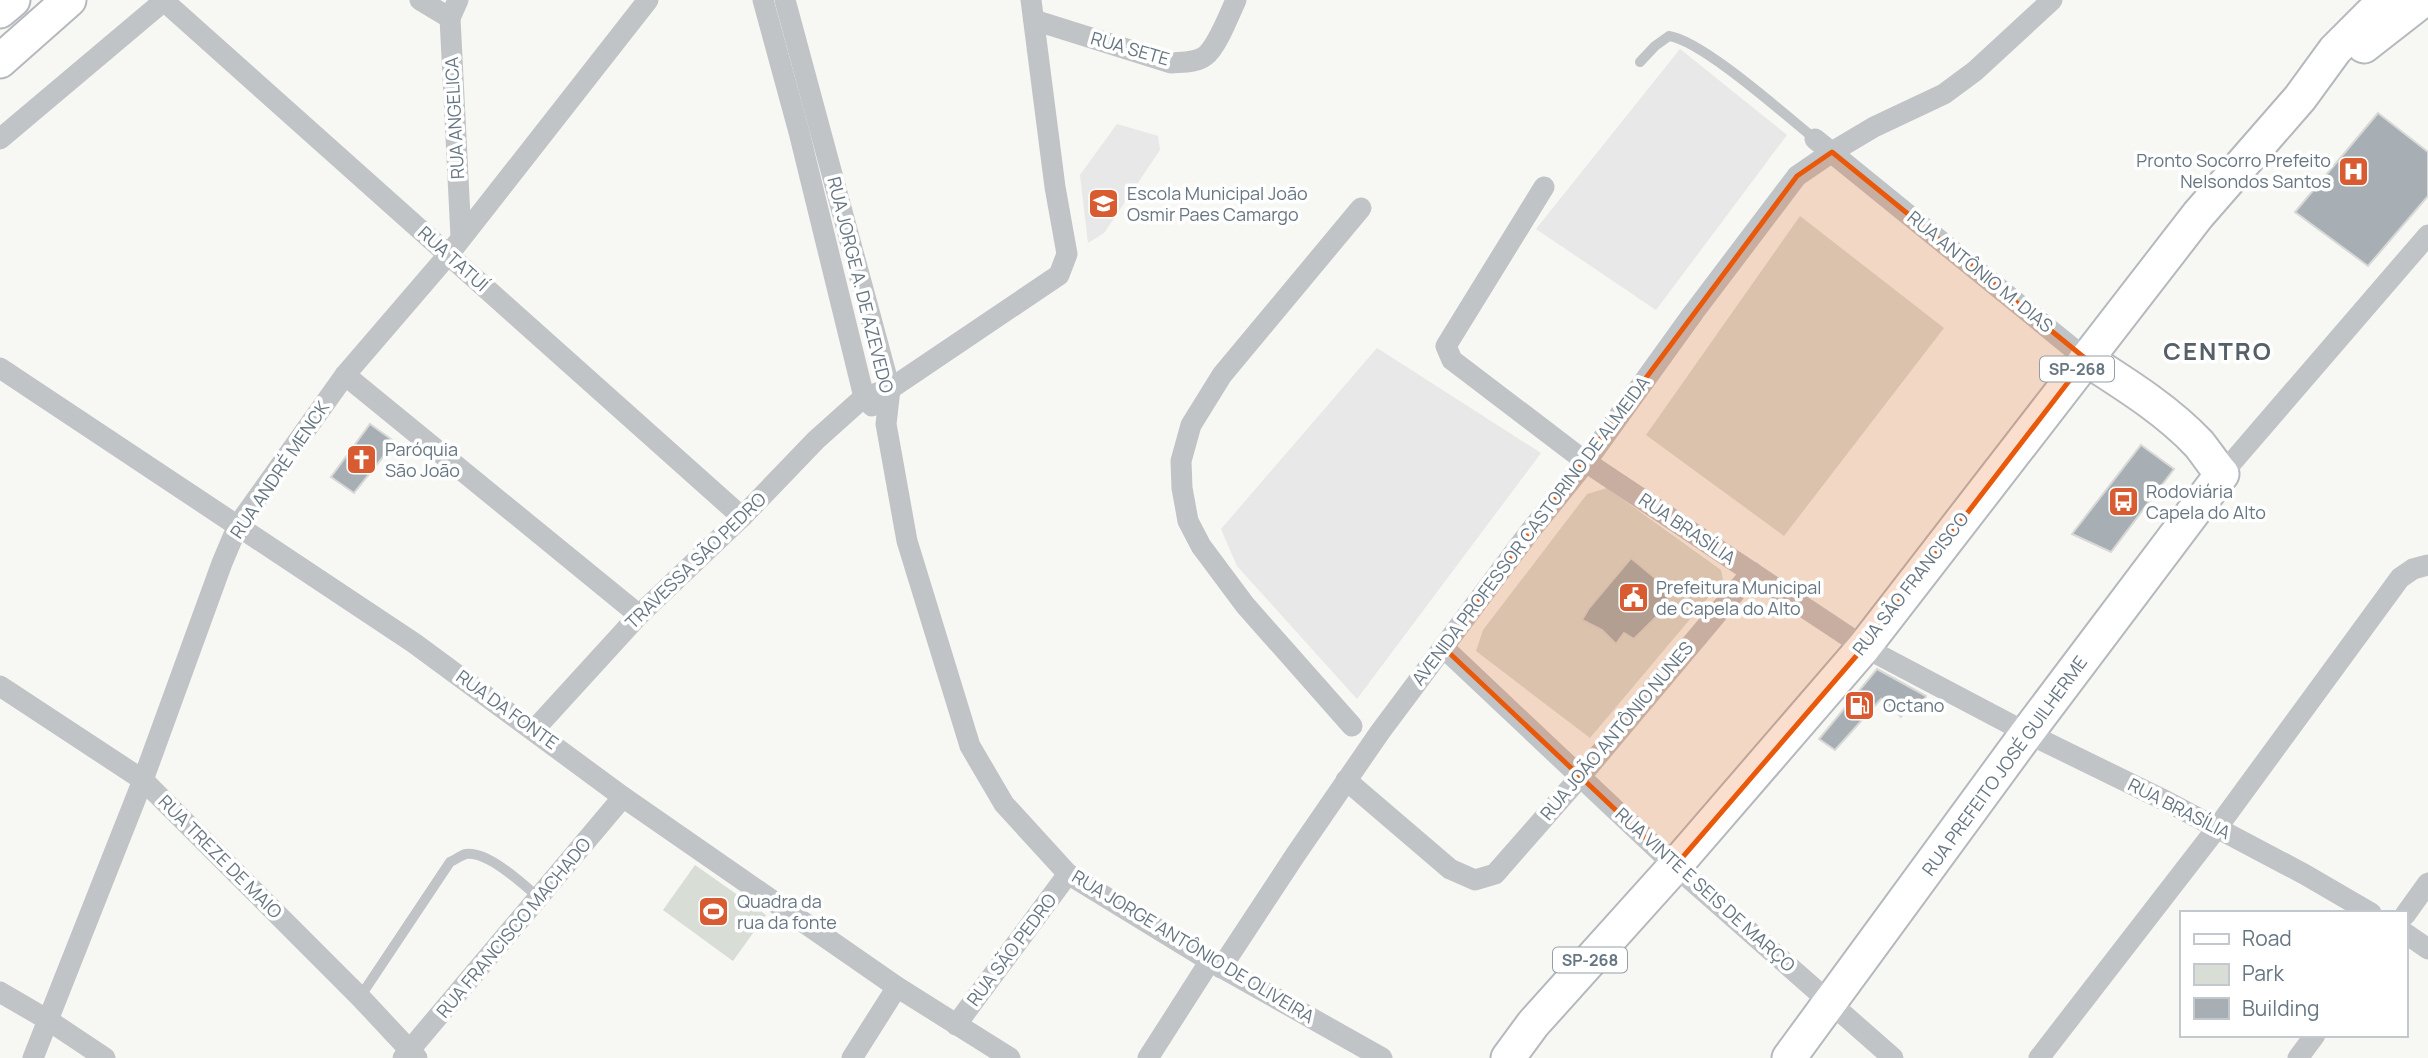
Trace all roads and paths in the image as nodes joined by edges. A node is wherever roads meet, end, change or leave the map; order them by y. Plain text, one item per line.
1 (13, 0) edge
2 (69, 0) edge
3 (164, 0) edge
4 (420, 0) edge
5 (648, 0) edge
6 (763, 0) edge
7 (785, 0) edge
8 (1236, 0) edge
9 (2052, 0) edge
10 (2385, 0) edge
11 (2423, 0) edge
12 (454, 9) edge
13 (1032, 10) edge
14 (0, 11) edge
15 (0, 61) edge
16 (1640, 62) dead end
17 (2300, 98) junction
18 (0, 139) edge
19 (1823, 146) junction
20 (1544, 187) dead end
21 (1361, 208) dead end
22 (2428, 235) edge
23 (455, 246) junction
24 (2086, 359) junction
25 (0, 368) edge
26 (345, 375) junction
27 (890, 389) junction
28 (864, 397) junction
29 (887, 424) junction
30 (1586, 462) junction
31 (2222, 474) junction
32 (742, 517) junction
33 (238, 525) junction
34 (2426, 565) edge
35 (1752, 572) junction
36 (639, 615) junction
37 (1864, 647) junction
38 (1444, 648) junction
39 (0, 686) edge
40 (1352, 726) dead end
41 (534, 730) junction
42 (2027, 733) junction
43 (1581, 776) junction
44 (143, 780) junction
45 (1346, 780) junction
46 (623, 797) junction
47 (2217, 828) junction
48 (1675, 866) junction
49 (1068, 874) junction
50 (2428, 883) edge
51 (539, 898) junction
52 (2367, 911) edge
53 (2407, 912) edge
54 (2407, 934) edge
55 (2428, 949) edge
56 (1215, 964) junction
57 (897, 987) junction
58 (0, 992) edge
59 (360, 997) junction
60 (1831, 1003) junction
61 (48, 1020) junction
62 (956, 1025) junction
63 (2314, 1037) edge
64 (410, 1056) edge
65 (33, 1058) edge
66 (105, 1058) edge
67 (852, 1058) edge
68 (1010, 1058) edge
69 (1148, 1058) edge
70 (1382, 1058) edge
71 (1508, 1058) edge
72 (1789, 1058) edge
73 (1893, 1058) edge
74 (2039, 1058) edge
75 (2298, 1058) edge

1 - 14 main road
2 - 15 main road
3 - 18 street
3 - 23 street, RUA TATUÍ
4 - 12 street
5 - 23 street, RUA ANDRÉ MENCK
6 - 28 street, RUA JORGE A. DE AZEVEDO
7 - 27 street, RUA JORGE A. DE AZEVEDO
8 - 13 street, RUA SETE
9 - 19 street, AVENIDA PROFESSOR CASTORINO DE ALMEIDA
10 - 17 main road, RUA SÃO FRANCISCO / SP-268
11 - 17 main road, RUA SÃO FRANCISCO / SP-268
12 - 23 street, RUA ANGELICA
13 - 27 street
16 - 19 lane
17 - 24 main road, RUA SÃO FRANCISCO / SP-268
19 - 24 street, RUA ANTÔNIO M. DIAS
19 - 30 street, AVENIDA PROFESSOR CASTORINO DE ALMEIDA
20 - 30 street, RUA BRASÍLIA
21 - 40 street
22 - 31 street
23 - 26 street, RUA ANDRÉ MENCK
23 - 32 street, RUA TATUÍ
24 - 31 main road, RUA ANTÔNIO M. DIAS
24 - 37 main road, RUA SÃO FRANCISCO / SP-268
25 - 33 street, RUA DA FONTE
26 - 33 street, RUA ANDRÉ MENCK
26 - 36 street
27 - 28 street
27 - 29 street, RUA JORGE A. DE AZEVEDO
28 - 29 street, RUA JORGE A. DE AZEVEDO
28 - 32 street, TRAVESSA SÃO PEDRO
29 - 49 street, RUA JORGE ANTÔNIO DE OLIVEIRA
30 - 35 street, RUA BRASÍLIA
30 - 38 street, AVENIDA PROFESSOR CASTORINO DE ALMEIDA
31 - 42 main road, RUA PREFEITO JOSÉ GUILHERME
32 - 36 street, TRAVESSA SÃO PEDRO
33 - 41 street, RUA DA FONTE
33 - 44 street, RUA ANDRÉ MENCK
34 - 47 street
35 - 37 street, RUA BRASÍLIA
35 - 43 street, RUA JOÃO ANTÔNIO NUNES
36 - 41 street, TRAVESSA SÃO PEDRO
37 - 42 street, RUA BRASÍLIA
37 - 48 main road, RUA SÃO FRANCISCO / SP-268
38 - 43 street
38 - 45 street, AVENIDA PROFESSOR CASTORINO DE ALMEIDA
39 - 44 street, RUA TREZE DE MAIO
41 - 46 street, RUA DA FONTE
42 - 47 street, RUA BRASÍLIA
42 - 60 main road, RUA PREFEITO JOSÉ GUILHERME
43 - 45 street, RUA JOÃO ANTÔNIO NUNES
43 - 48 street, RUA VINTE E SEIS DE MARÇO
44 - 59 street, RUA TREZE DE MAIO
44 - 61 street, RUA ANDRÉ MENCK
45 - 56 street, AVENIDA PROFESSOR CASTORINO DE ALMEIDA
46 - 51 street, RUA FRANCISCO MACHADO
46 - 57 street, RUA DA FONTE
47 - 52 street, RUA BRASÍLIA
47 - 74 street
48 - 60 street, RUA VINTE E SEIS DE MARÇO
48 - 71 main road, RUA SÃO FRANCISCO / SP-268
49 - 56 street, RUA JORGE ANTÔNIO DE OLIVEIRA
49 - 62 street, RUA SÃO PEDRO
50 - 53 street
51 - 59 lane
51 - 64 street, RUA FRANCISCO MACHADO
54 - 55 street
56 - 69 street, AVENIDA PROFESSOR CASTORINO DE ALMEIDA
56 - 70 street, RUA JORGE ANTÔNIO DE OLIVEIRA
57 - 62 street, RUA DA FONTE
57 - 67 street
58 - 61 street
59 - 64 street, RUA TREZE DE MAIO
60 - 72 main road, RUA PREFEITO JOSÉ GUILHERME
60 - 73 street, RUA VINTE E SEIS DE MARÇO
61 - 65 street, RUA ANDRÉ MENCK
61 - 66 street
62 - 68 street, RUA DA FONTE
63 - 75 street

